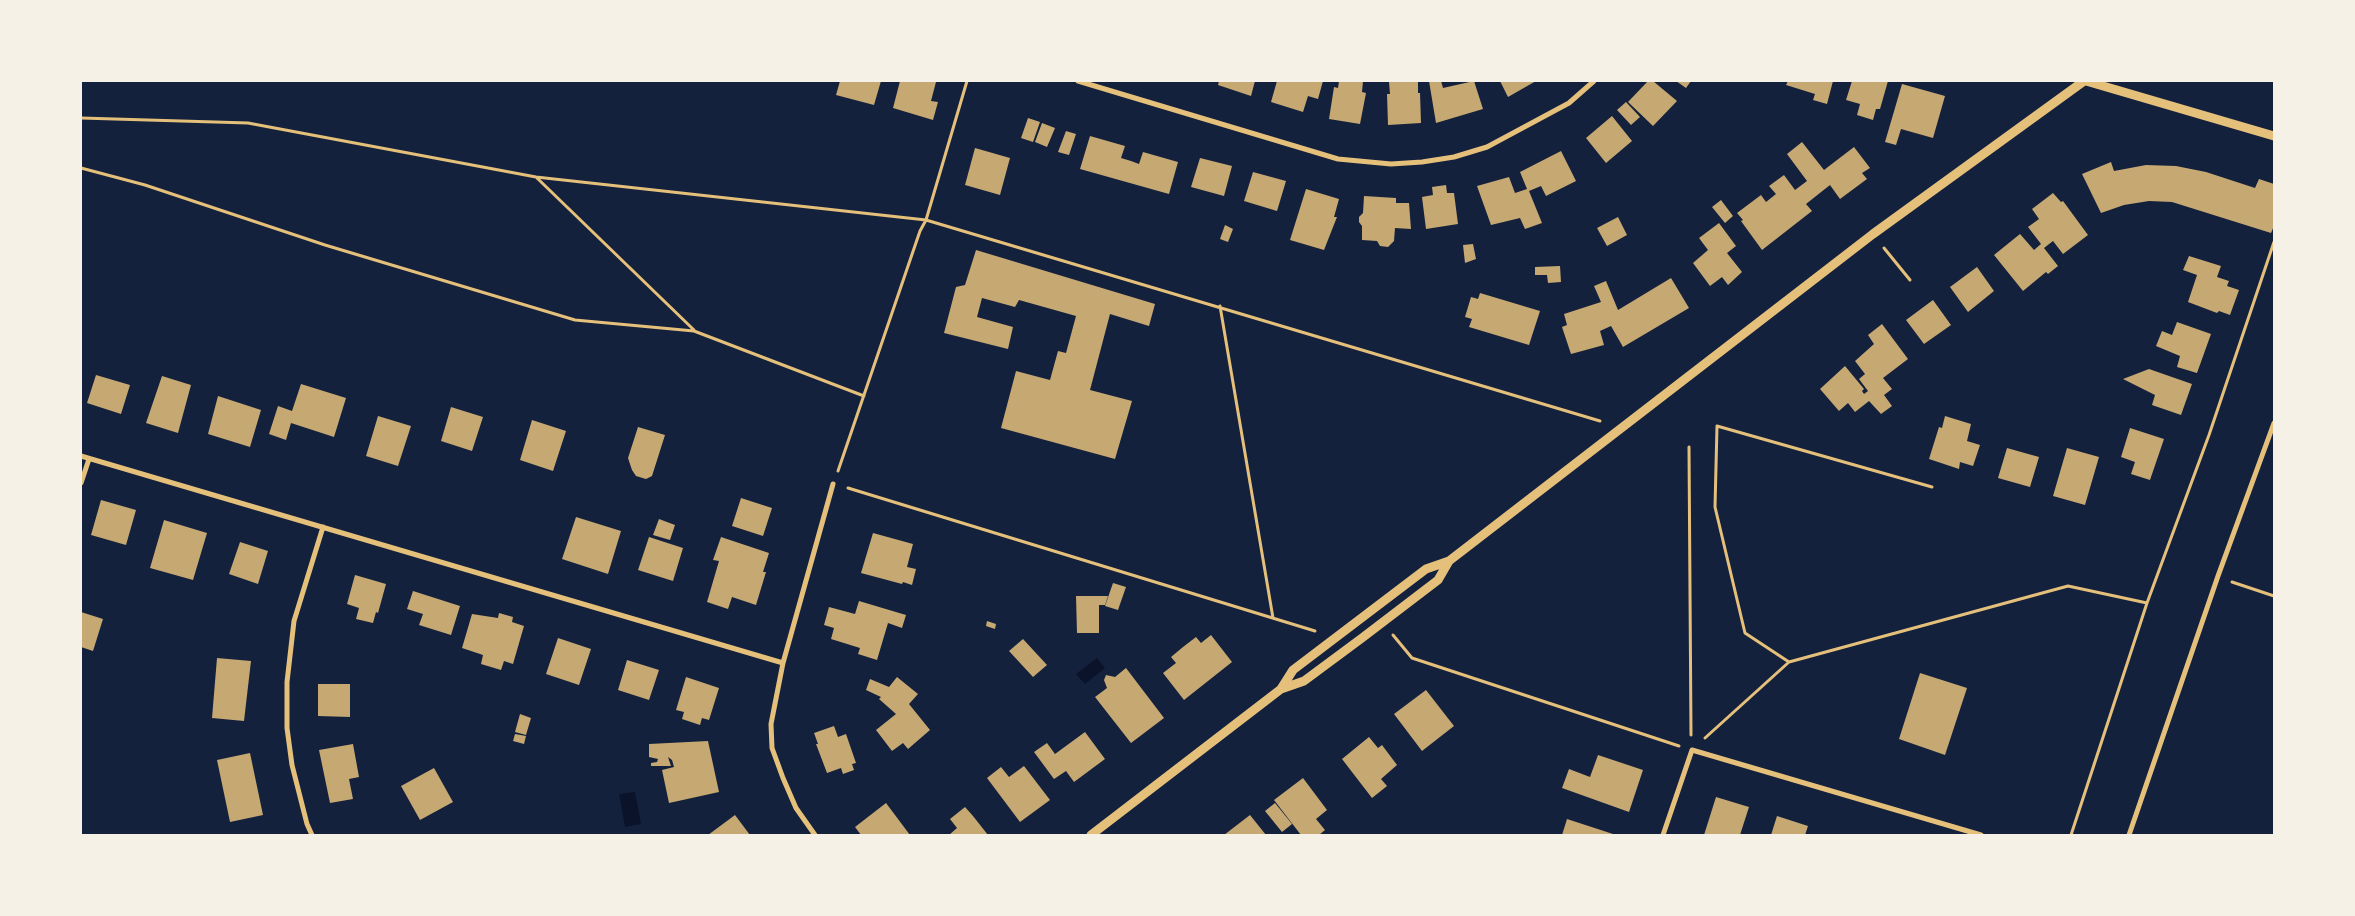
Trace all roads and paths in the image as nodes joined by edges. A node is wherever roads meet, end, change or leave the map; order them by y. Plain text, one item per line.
1 (967, 81) edge
2 (1078, 81) edge
3 (1594, 81) edge
4 (2085, 81) edge
5 (81, 118) edge
6 (2274, 136) edge
7 (81, 168) edge
8 (536, 178) junction
9 (926, 220) junction
10 (2274, 242) edge
11 (1882, 245) dead end
12 (1910, 280) dead end
13 (1220, 306) junction
14 (694, 331) junction
15 (864, 396) junction
16 (1600, 420) dead end
17 (2274, 423) edge
18 (1689, 447) dead end
19 (81, 456) edge
20 (89, 458) junction
21 (81, 483) edge
22 (834, 484) junction
23 (1932, 487) dead end
24 (323, 528) junction
25 (1449, 561) junction
26 (2218, 576) junction
27 (2274, 596) edge
28 (2147, 603) junction
29 (1273, 618) junction
30 (1391, 632) dead end
31 (1321, 633) dead end
32 (782, 662) junction
33 (1789, 662) junction
34 (1281, 689) junction
35 (1692, 750) junction
36 (312, 835) edge
37 (815, 835) edge
38 (1091, 835) edge
39 (1663, 835) edge
40 (1981, 835) edge
41 (2071, 835) edge
42 (2129, 835) edge

1 - 9 path
2 - 3 street
4 - 6 street
4 - 25 street
5 - 8 path
7 - 14 path
8 - 9 path
8 - 14 path
9 - 13 path
9 - 15 path
10 - 28 path
11 - 12 path
13 - 16 path
13 - 29 path
14 - 15 path
15 - 22 path
17 - 26 street
18 - 35 path
19 - 20 street
20 - 21 street
20 - 24 street
22 - 29 path
22 - 32 street
23 - 33 path
24 - 32 street
24 - 36 street
25 - 34 street
25 - 34 street
26 - 27 path
26 - 42 street
28 - 33 path
28 - 41 path
29 - 31 path
30 - 35 path
32 - 37 street
33 - 35 path
34 - 38 street
35 - 39 street
35 - 40 street

